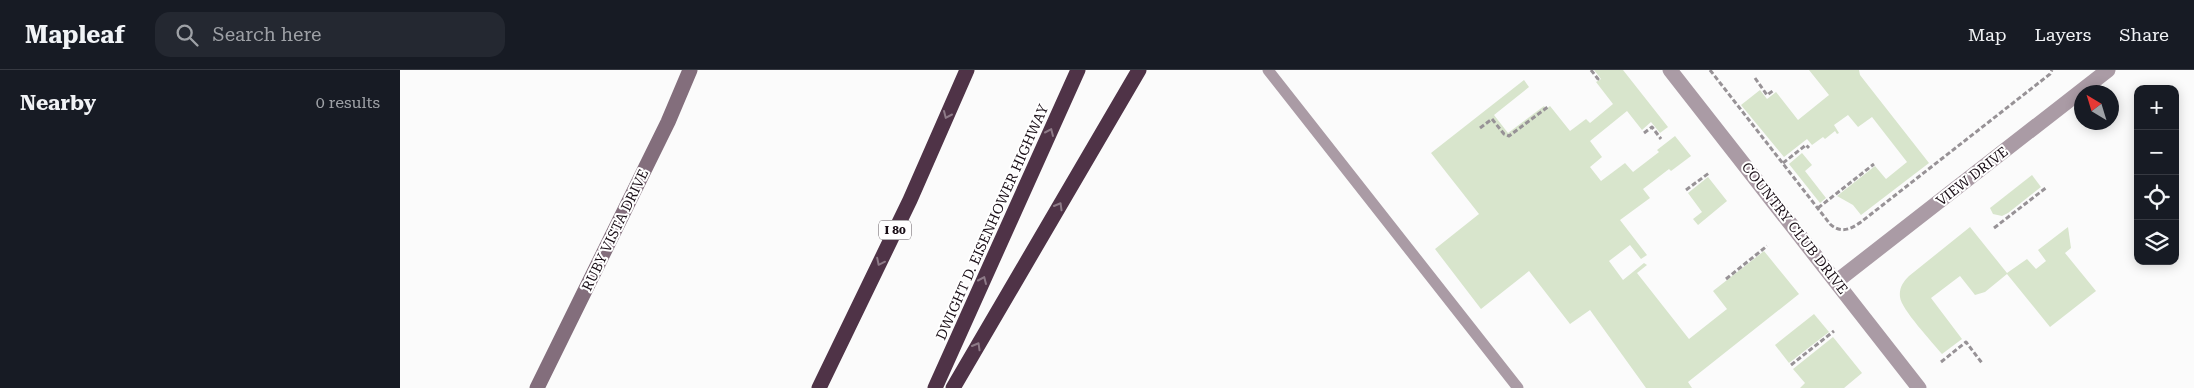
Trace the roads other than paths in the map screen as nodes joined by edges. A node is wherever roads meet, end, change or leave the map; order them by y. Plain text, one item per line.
1 (690, 70) edge
2 (967, 70) edge
3 (1078, 70) edge
4 (1139, 70) edge
5 (1268, 70) edge
6 (1670, 70) edge
7 (2107, 70) edge
8 (1837, 281) junction
9 (537, 388) edge
10 (819, 388) edge
11 (935, 388) edge
12 (952, 388) edge
13 (1518, 388) edge
14 (1919, 388) edge

1 - 9 street, RUBY VISTA DRIVE
2 -> 10 highway, I 80
11 -> 3 highway, DWIGHT D. EISENHOWER HIGHWAY
12 -> 4 highway
5 - 13 lane
6 - 8 street, COUNTRY CLUB DRIVE
7 - 8 street, VIEW DRIVE
8 - 14 street, COUNTRY CLUB DRIVE

